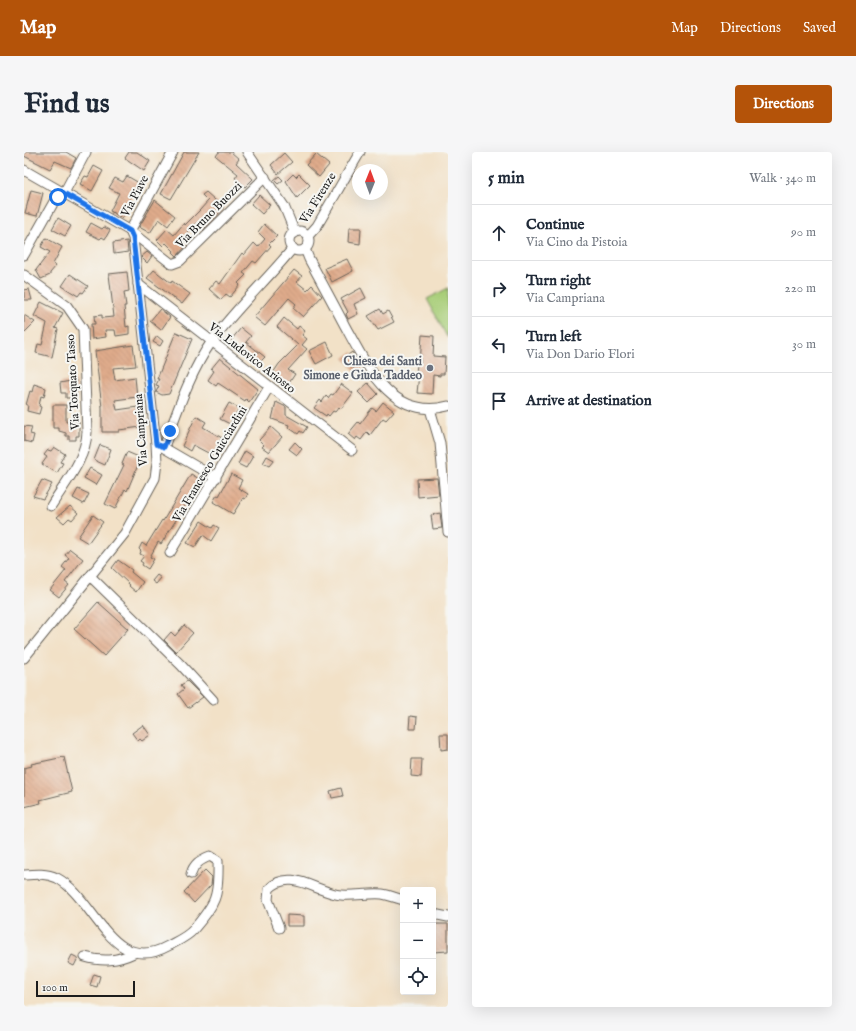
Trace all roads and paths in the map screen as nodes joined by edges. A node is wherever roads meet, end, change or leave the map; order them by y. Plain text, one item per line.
1 (86, 152) edge
2 (173, 152) edge
3 (247, 152) edge
4 (360, 152) edge
5 (24, 170) edge
6 (265, 177) junction
7 (62, 192) junction
8 (130, 231) junction
9 (295, 232) junction
10 (308, 236) junction
11 (293, 248) junction
12 (305, 249) junction
13 (24, 255) edge
14 (24, 275) edge
15 (138, 284) junction
16 (212, 341) junction
17 (269, 387) junction
18 (448, 406) edge
19 (430, 409) junction
20 (160, 445) junction
21 (352, 450) dead end
22 (445, 469) edge
23 (216, 478) junction
24 (51, 506) dead end
25 (448, 532) edge
26 (170, 553) dead end
27 (90, 576) junction
28 (24, 658) edge
29 (213, 700) dead end
30 (191, 874) dead end
31 (24, 875) edge
32 (400, 899) edge
33 (436, 915) edge
34 (448, 917) edge
35 (279, 928) dead end
36 (134, 953) junction
37 (85, 958) dead end

1 - 7 street
2 - 8 street, Via Piave
3 - 6 street
4 - 10 street, Via Firenze
5 - 7 street
6 - 8 street, Via Bruno Buozzi
6 - 9 street
7 - 8 street
7 - 13 street
8 - 15 street, Via Campriana
9 - 10 street
9 - 11 street
10 - 12 street
11 - 12 street
11 - 16 street
12 - 19 street
14 - 24 street, Via Torquato Tasso
15 - 16 street, Via Ludovico Ariosto
15 - 20 street, Via Campriana
16 - 17 street, Via Ludovico Ariosto
16 - 20 street
17 - 21 street, Via Ludovico Ariosto
17 - 23 street, Via Francesco Guicciardini
18 - 19 street
19 - 22 street
20 - 23 street
20 - 27 street, Via Campriana
22 - 25 street
23 - 26 street, Via Francesco Guicciardini
27 - 28 street, Via Campriana
27 - 29 street
30 - 36 street
31 - 36 street
32 - 35 street
33 - 34 street
36 - 37 street

